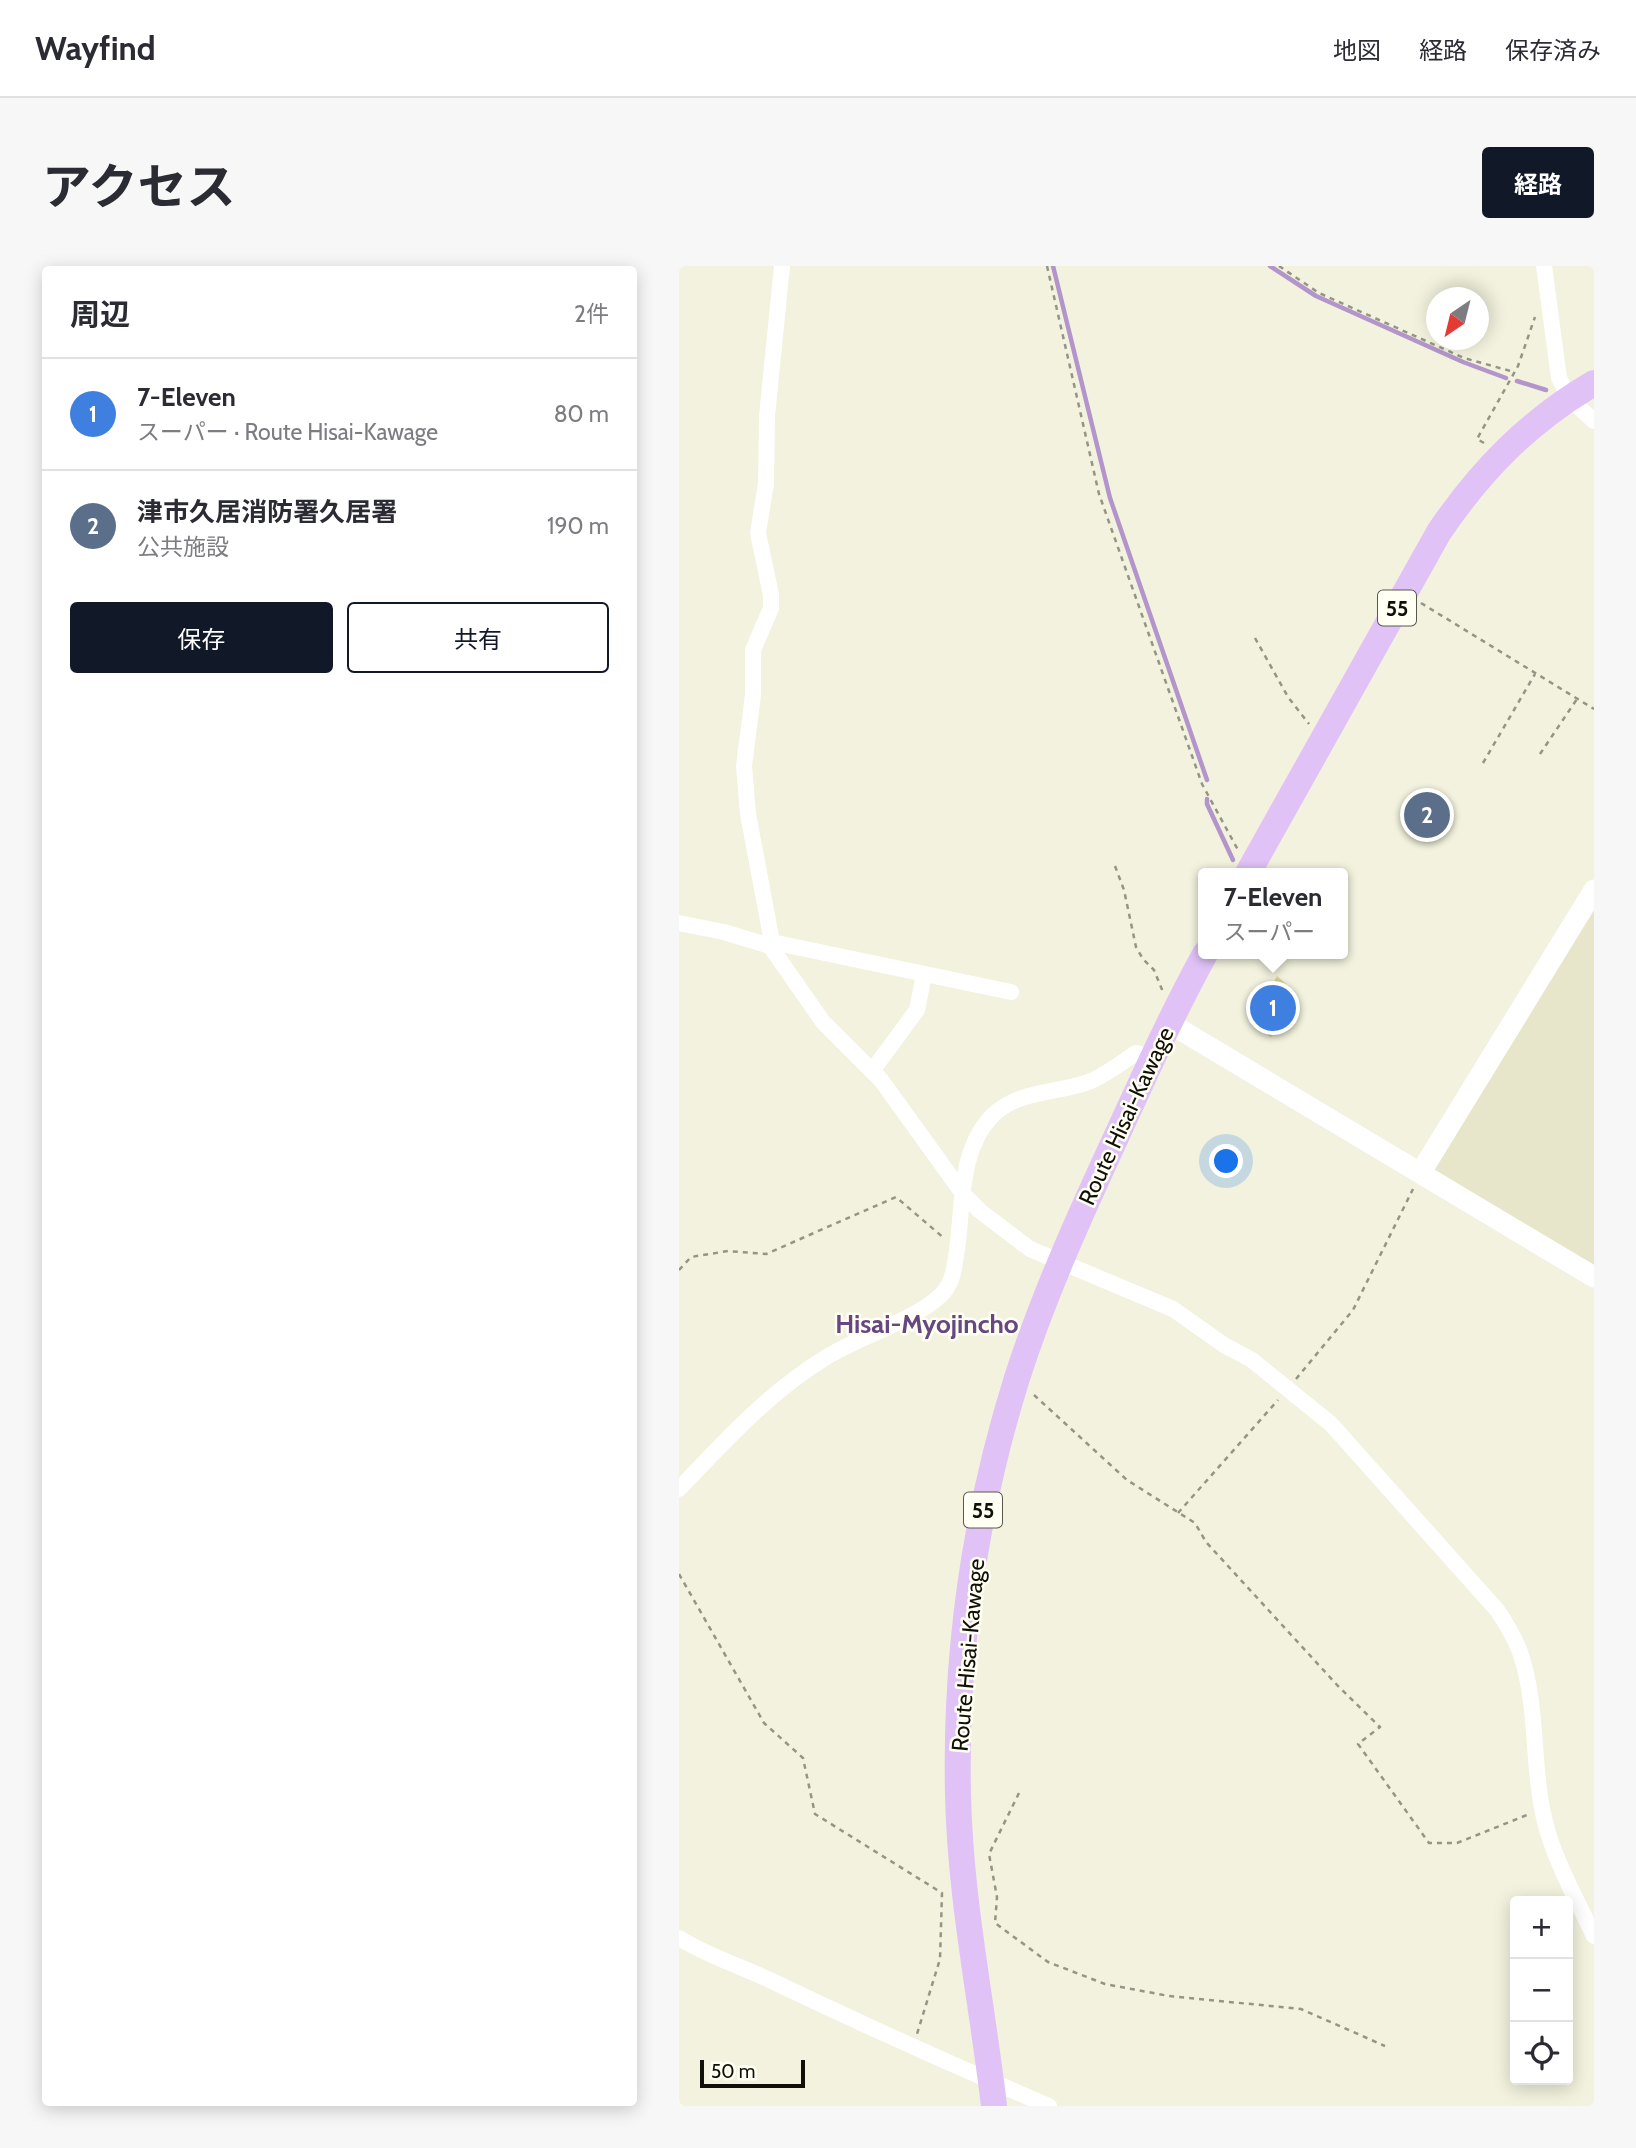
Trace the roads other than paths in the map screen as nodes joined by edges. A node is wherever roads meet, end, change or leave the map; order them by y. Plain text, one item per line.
1 (782, 266) edge
2 (1544, 266) edge
3 (1594, 383) edge
4 (1570, 399) junction
5 (1594, 421) edge
6 (1251, 868) edge
7 (1594, 890) edge
8 (679, 923) edge
9 (771, 944) junction
10 (1202, 959) edge
11 (924, 974) junction
12 (1011, 992) dead end
13 (1172, 1016) junction
14 (1153, 1057) junction
15 (872, 1071) junction
16 (1421, 1172) junction
17 (964, 1195) junction
18 (1060, 1260) junction
19 (1594, 1277) edge
20 (679, 1489) edge
21 (1594, 1936) edge
22 (679, 1938) edge
23 (993, 2094) edge
24 (1049, 2106) edge

1 - 9 street
2 - 4 street
3 - 4 main road, 55
4 - 5 street
4 - 6 main road, 55
7 - 16 street
8 - 9 street
9 - 11 street
9 - 15 street
10 - 13 main road, Route Hisai-Kawage / 55
11 - 12 street
11 - 15 street
13 - 14 main road, Route Hisai-Kawage / 55
13 - 16 street
14 - 17 street
14 - 18 main road, Route Hisai-Kawage / 55
15 - 17 street
16 - 19 street
17 - 18 street
17 - 20 street
18 - 21 street
18 - 23 main road, Route Hisai-Kawage / 55
22 - 23 street
23 - 24 street

